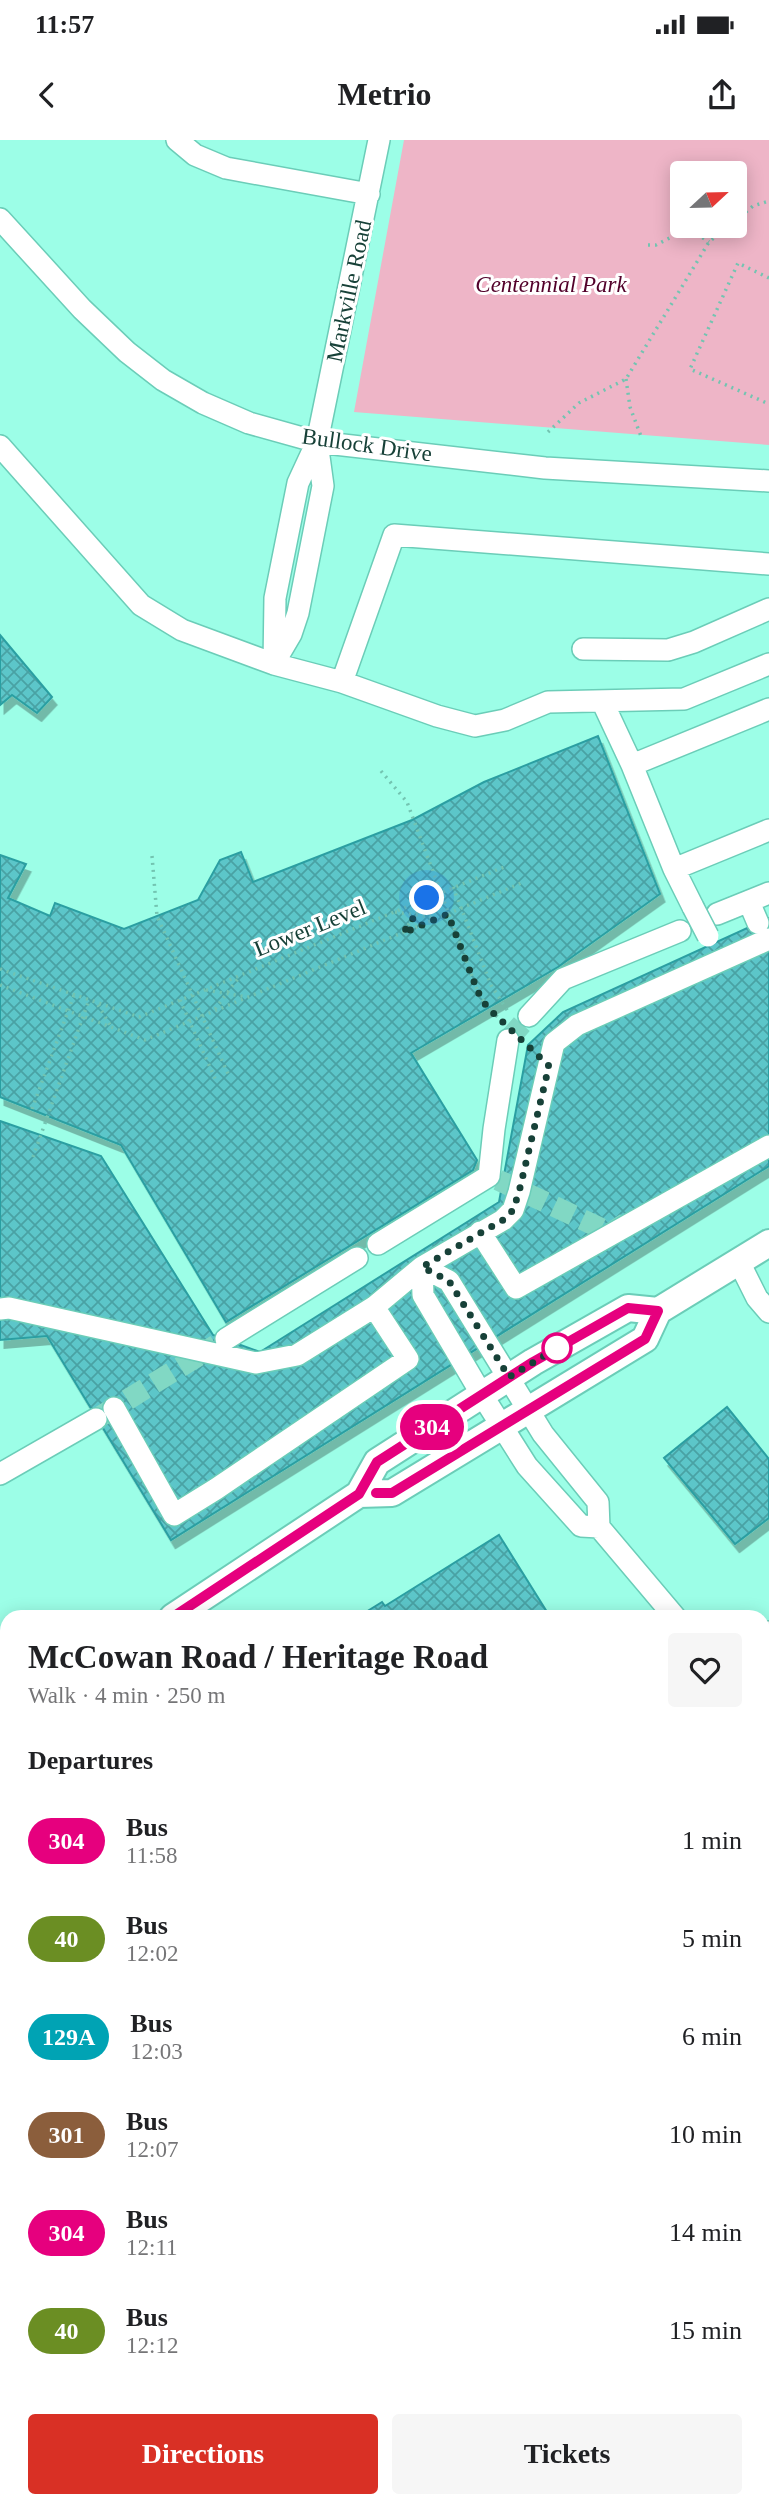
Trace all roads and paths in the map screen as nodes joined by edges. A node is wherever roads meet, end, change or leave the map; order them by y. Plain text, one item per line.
1 (177, 140) edge
2 (379, 140) edge
3 (369, 194) junction
4 (769, 201) edge
5 (747, 211) edge
6 (0, 219) edge
7 (670, 235) edge
8 (703, 238) edge
9 (714, 238) edge
10 (709, 242) junction
11 (648, 246) dead end
12 (769, 278) edge
13 (626, 379) junction
14 (769, 404) edge
15 (548, 432) dead end
16 (642, 439) dead end
17 (317, 442) junction
18 (0, 446) edge
19 (769, 481) edge
20 (769, 564) edge
21 (769, 609) edge
22 (583, 649) dead end
23 (274, 664) junction
24 (769, 664) edge
25 (342, 682) junction
26 (602, 701) junction
27 (769, 709) edge
28 (632, 765) junction
29 (381, 771) dead end
30 (769, 830) edge
31 (152, 856) dead end
32 (504, 867) dead end
33 (674, 869) junction
34 (524, 882) dead end
35 (453, 887) junction
36 (769, 893) edge
37 (427, 898) junction
38 (748, 902) junction
39 (393, 912) junction
40 (706, 913) junction
41 (448, 914) junction
42 (437, 919) junction
43 (680, 931) dead end
44 (763, 931) edge
45 (403, 933) junction
46 (725, 958) junction
47 (0, 969) edge
48 (240, 975) junction
49 (0, 985) edge
50 (204, 990) junction
51 (74, 995) junction
52 (249, 997) junction
53 (89, 1000) junction
54 (180, 1000) junction
55 (97, 1003) junction
56 (214, 1011) junction
57 (202, 1016) junction
58 (84, 1017) junction
59 (521, 1017) joint
60 (110, 1027) junction
61 (507, 1032) joint
62 (229, 1076) dead end
63 (217, 1083) dead end
64 (32, 1109) dead end
65 (769, 1146) edge
66 (33, 1157) dead end
67 (480, 1232) junction
68 (769, 1243) edge
69 (378, 1244) dead end
70 (357, 1258) dead end
71 (739, 1262) junction
72 (422, 1267) junction
73 (374, 1307) junction
74 (0, 1309) edge
75 (658, 1311) junction
76 (769, 1312) edge
77 (226, 1339) tunnel mouth
78 (509, 1377) junction
79 (482, 1395) junction
80 (114, 1408) dead end
81 (528, 1409) junction
82 (96, 1419) tunnel mouth
83 (502, 1426) junction
84 (0, 1474) edge
85 (359, 1494) junction
86 (599, 1527) junction
87 (184, 1610) edge
88 (669, 1610) edge

1 - 3 street
2 - 3 street, Markville Road
3 - 17 street, Markville Road
4 - 5 path
6 - 17 street, Bullock Drive
7 - 11 path
8 - 10 path
9 - 10 path
10 - 13 path
12 - 14 path
13 - 15 path
13 - 16 path
17 - 19 street, Bullock Drive
17 - 23 street, Markville Road
18 - 23 street
20 - 25 street
21 - 22 street
23 - 25 street
24 - 26 street
25 - 26 street
26 - 28 street
27 - 28 street
28 - 33 street
29 - 41 path
30 - 33 street
31 - 57 path
32 - 35 path, Lower Level
33 - 40 street
34 - 41 path
35 - 37 path, Lower Level
35 - 59 path
36 - 38 street
37 - 39 path, Lower Level
37 - 45 path
38 - 40 street
38 - 44 street
39 - 42 path
39 - 48 path, Lower Level
40 - 46 street
41 - 42 path
41 - 61 path
42 - 45 path
43 - 59 street
44 - 46 street
45 - 52 path
46 - 67 street
47 - 51 path, Lower Level
48 - 50 path, Lower Level
48 - 56 path
49 - 58 path
50 - 52 path
50 - 54 path, Lower Level
51 - 53 path, Lower Level
51 - 64 path
52 - 56 path
53 - 55 path, Lower Level
53 - 58 path
54 - 55 path, Lower Level
54 - 63 path
55 - 60 path
56 - 57 path
57 - 60 path
57 - 62 path
58 - 60 path
58 - 66 path
61 - 69 street
65 - 67 street
67 - 72 street
68 - 71 main road
70 - 77 street
71 - 75 main road
71 - 76 street
72 - 73 street
72 - 78 street
72 - 79 street
73 - 74 street
73 - 80 street
75 - 78 main road
75 - 81 main road
78 - 79 main road
78 - 81 street
79 - 83 street
79 - 85 main road
81 - 83 main road
81 - 86 street
82 - 84 street
83 - 85 main road
83 - 86 street
85 - 87 main road
86 - 88 street

